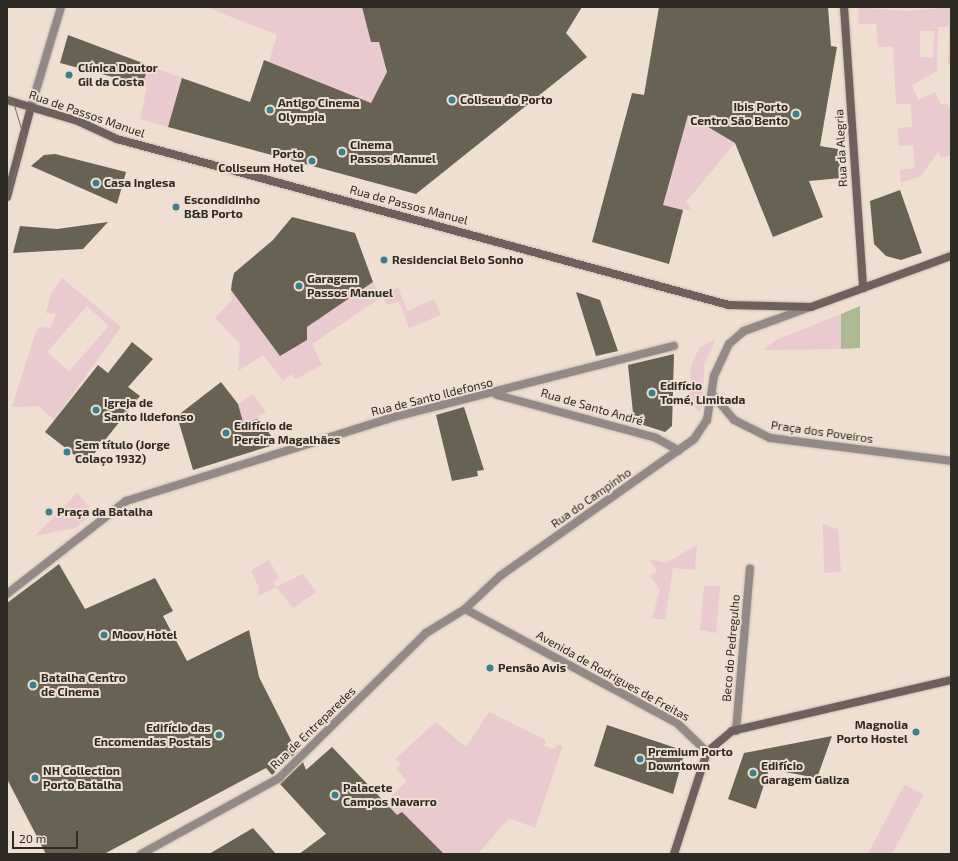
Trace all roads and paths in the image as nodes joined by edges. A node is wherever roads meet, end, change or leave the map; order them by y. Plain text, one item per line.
1 (61, 7) edge
2 (844, 7) edge
3 (7, 100) edge
4 (31, 107) junction
5 (7, 197) edge
6 (951, 256) edge
7 (862, 288) junction
8 (811, 307) junction
9 (674, 346) dead end
10 (495, 394) junction
11 (714, 396) junction
12 (679, 451) junction
13 (951, 461) edge
14 (750, 569) dead end
15 (7, 594) edge
16 (465, 609) junction
17 (951, 680) edge
18 (736, 731) junction
19 (707, 752) junction
20 (141, 854) edge
21 (674, 854) edge

1 - 4 street
2 - 7 street, Rua da Alegria
3 - 4 street, Rua de Passos Manuel
4 - 5 street
4 - 8 street, Rua de Passos Manuel
6 - 7 street
7 - 8 street
8 - 11 street
9 - 10 street, Rua de Santo Ildefonso
10 - 12 street, Rua de Santo André
10 - 15 street, Rua de Santo Ildefonso
11 - 12 street, Rua do Campinho
11 - 13 street, Praça dos Poveiros
12 - 16 street, Rua do Campinho
14 - 18 street, Beco do Pedregulho
16 - 19 street, Avenida de Rodrigues de Freitas
16 - 20 street, Rua de Entreparedes
17 - 18 street
18 - 19 street
19 - 21 street

